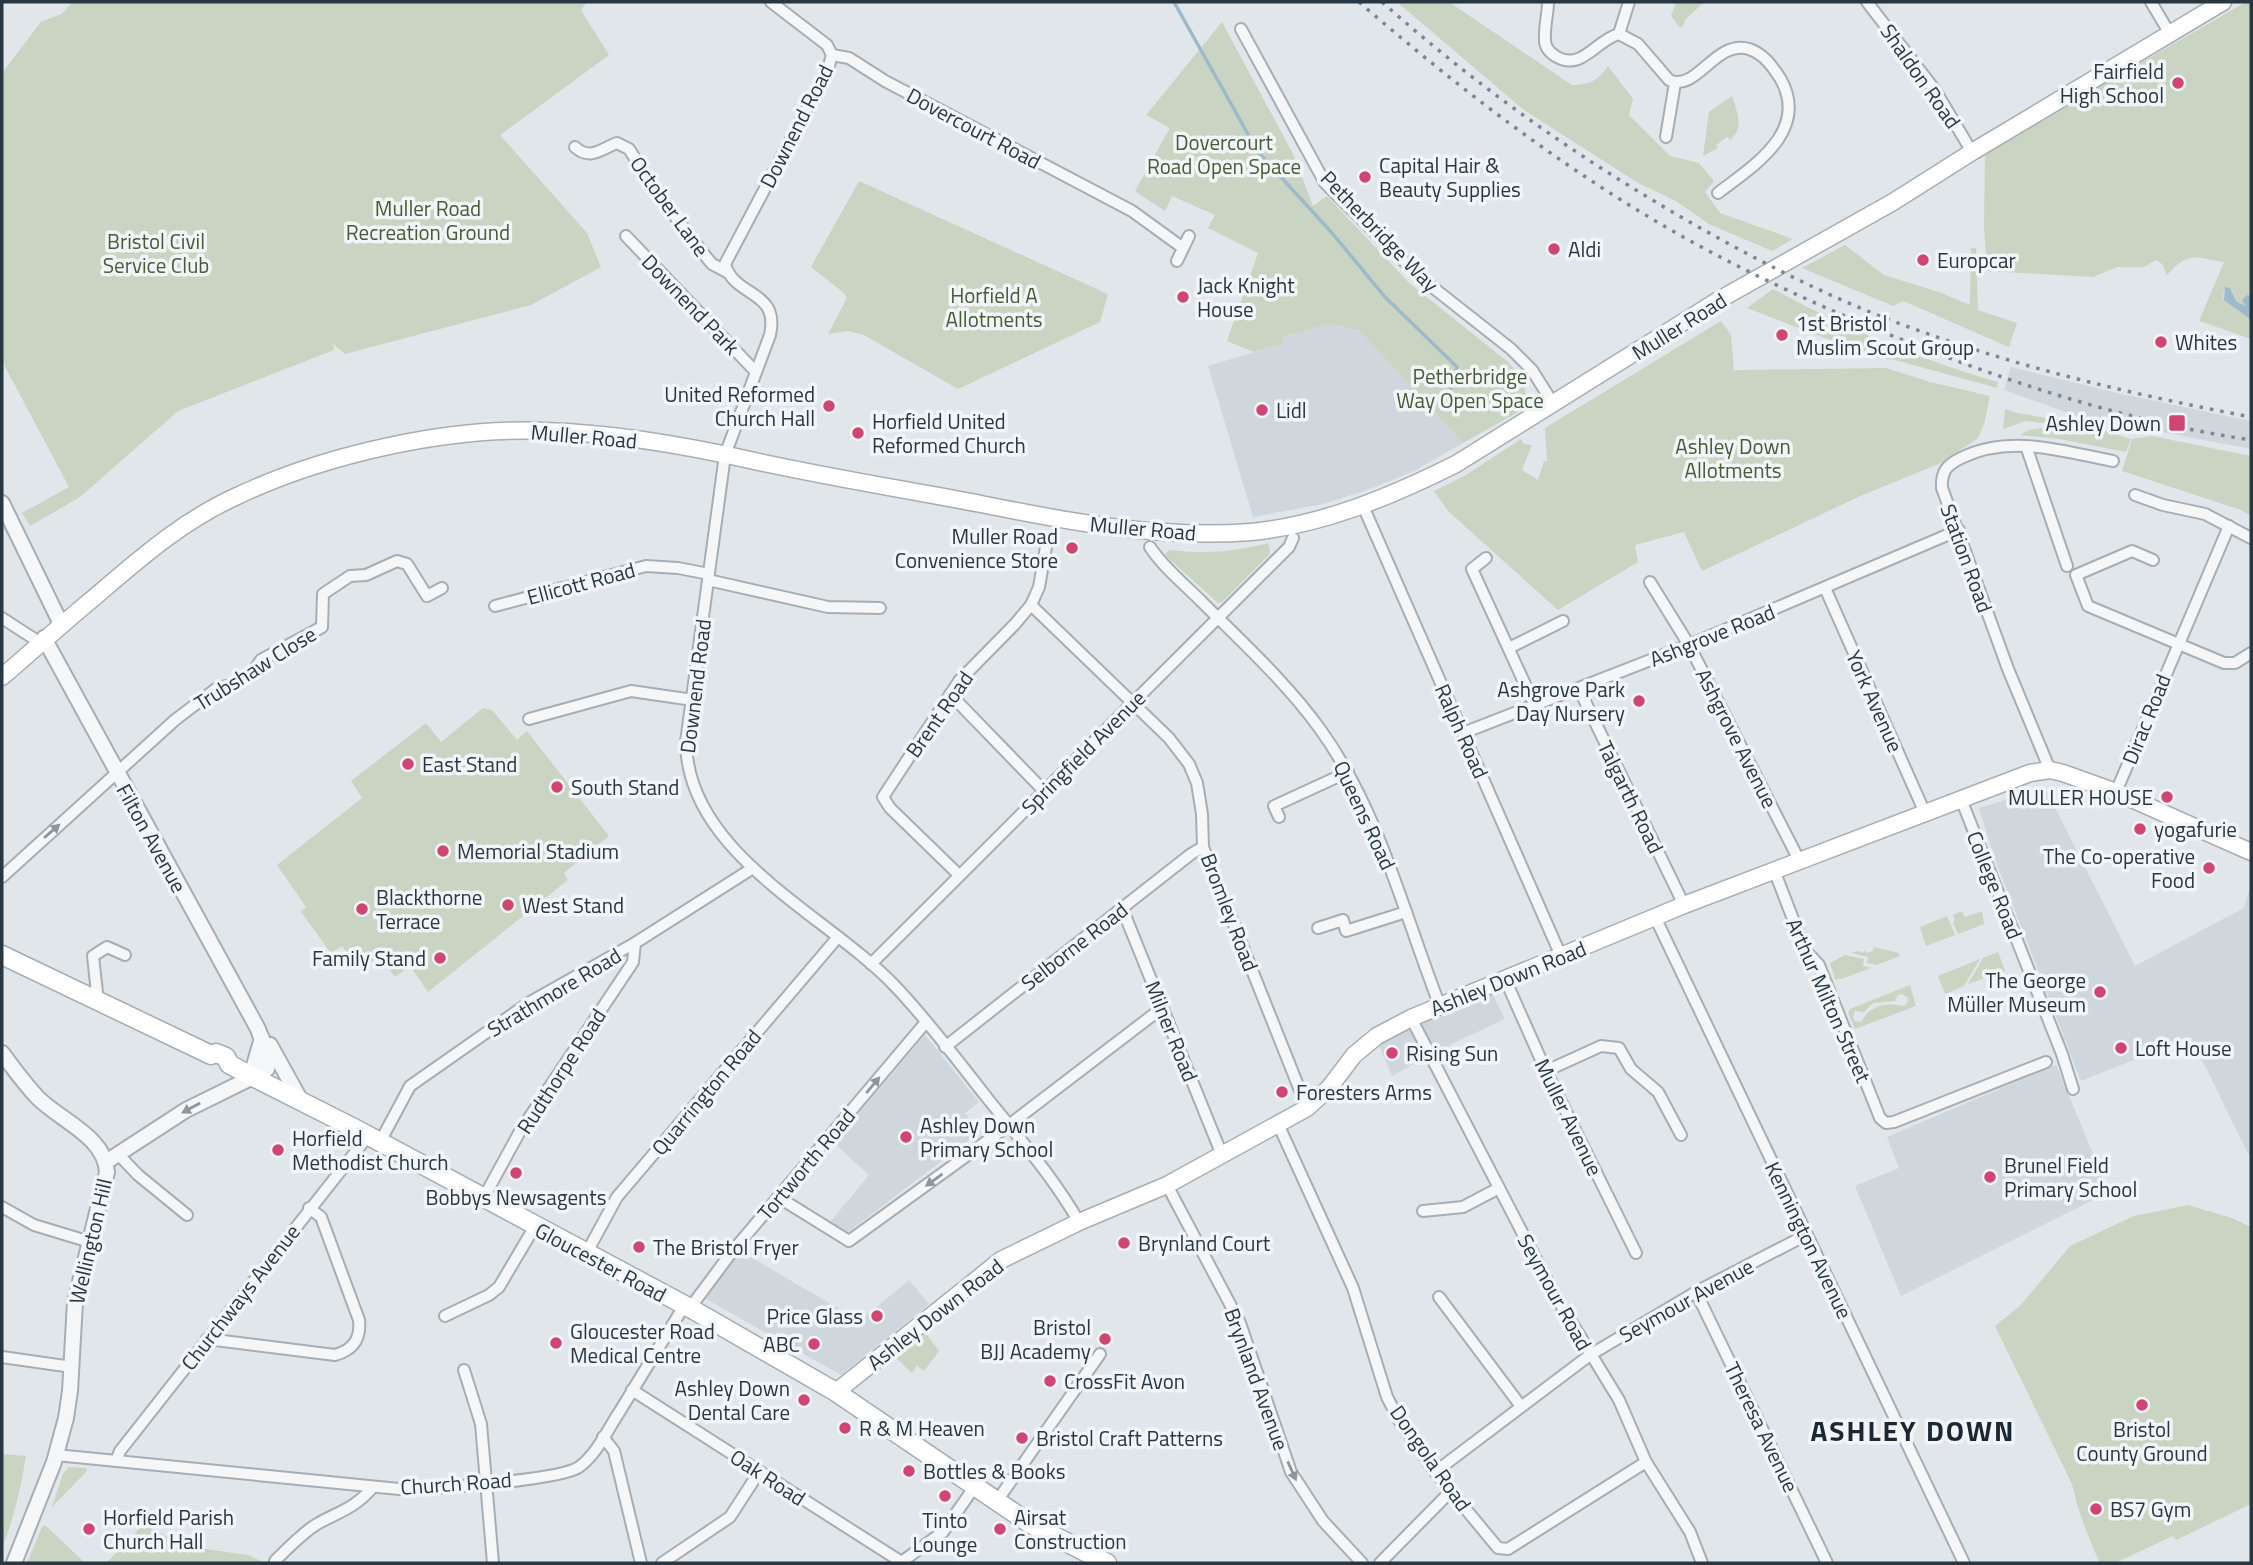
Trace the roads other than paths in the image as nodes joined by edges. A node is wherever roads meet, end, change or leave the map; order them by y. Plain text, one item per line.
1 (771, 2) edge
2 (1548, 2) edge
3 (1629, 2) edge
4 (1867, 2) edge
5 (2151, 2) edge
6 (2223, 2) edge
7 (1241, 29) dead end
8 (1619, 34) junction
9 (2170, 34) junction
10 (832, 55) junction
11 (1675, 83) junction
12 (1666, 137) dead end
13 (575, 147) dead end
14 (1972, 152) junction
15 (1718, 175) dead end
16 (626, 236) dead end
17 (1189, 236) dead end
18 (1183, 248) junction
19 (1177, 261) dead end
20 (727, 272) junction
21 (755, 371) junction
22 (1554, 405) junction
23 (2026, 446) junction
24 (725, 455) junction
25 (2113, 461) dead end
26 (2135, 495) dead end
27 (2, 503) edge
28 (1363, 506) junction
29 (2229, 526) junction
30 (1959, 530) junction
31 (1293, 538) dead end
32 (2251, 538) edge
33 (1047, 541) dead end
34 (1150, 547) dead end
35 (1486, 558) dead end
36 (2153, 560) dead end
37 (2067, 566) dead end
38 (708, 577) junction
39 (1650, 582) dead end
40 (1825, 588) junction
41 (442, 589) dead end
42 (495, 606) dead end
43 (1031, 606) junction
44 (880, 608) dead end
45 (2, 618) edge
46 (1218, 618) junction
47 (1563, 621) dead end
48 (61, 624) junction
49 (41, 640) junction
50 (1689, 645) junction
51 (2177, 645) junction
52 (1509, 648) junction
53 (2251, 653) edge
54 (2, 677) edge
55 (1579, 689) junction
56 (950, 694) junction
57 (693, 700) junction
58 (1133, 704) junction
59 (1535, 706) junction
60 (529, 719) dead end
61 (1463, 733) junction
62 (2050, 770) junction
63 (1348, 772) junction
64 (117, 773) junction
65 (1044, 791) junction
66 (2116, 793) junction
67 (1961, 799) junction
68 (1925, 813) junction
69 (1279, 817) dead end
70 (1203, 847) junction
71 (2251, 852) edge
72 (1799, 860) junction
73 (753, 868) junction
74 (1774, 870) junction
75 (959, 875) junction
76 (2, 877) edge
77 (1684, 905) junction
78 (1122, 908) junction
79 (1406, 912) junction
80 (1655, 917) junction
81 (1318, 928) dead end
82 (838, 937) junction
83 (635, 943) junction
84 (2, 955) edge
85 (125, 955) dead end
86 (1561, 956) junction
87 (871, 964) junction
88 (1505, 979) junction
89 (98, 1002) junction
90 (1440, 1006) junction
91 (1162, 1008) junction
92 (1411, 1018) junction
93 (926, 1022) junction
94 (262, 1037) junction
95 (945, 1046) junction
96 (2, 1054) edge
97 (2046, 1062) dead end
98 (1546, 1071) junction
99 (251, 1076) junction
100 (2073, 1088) dead end
101 (301, 1101) junction
102 (1307, 1108) junction
103 (1278, 1124) junction
104 (1009, 1125) junction
105 (1681, 1135) dead end
106 (374, 1139) junction
107 (1222, 1155) junction
108 (112, 1158) junction
109 (1167, 1185) junction
110 (1499, 1188) junction
111 (779, 1197) junction
112 (483, 1199) junction
113 (2, 1207) edge
114 (309, 1208) junction
115 (1423, 1211) dead end
116 (187, 1215) dead end
117 (1079, 1222) junction
118 (535, 1226) junction
119 (1807, 1235) junction
120 (90, 1242) junction
121 (1636, 1253) dead end
122 (586, 1254) junction
123 (1696, 1292) junction
124 (1439, 1297) dead end
125 (687, 1307) junction
126 (445, 1316) dead end
127 (207, 1339) junction
128 (1100, 1353) dead end
129 (1590, 1355) junction
130 (2, 1357) edge
131 (72, 1367) junction
132 (464, 1370) dead end
133 (632, 1390) junction
134 (836, 1392) junction
135 (1520, 1405) junction
136 (603, 1437) junction
137 (56, 1455) junction
138 (116, 1461) junction
139 (1646, 1462) junction
140 (759, 1472) junction
141 (1435, 1472) junction
142 (486, 1483) junction
143 (975, 1486) junction
144 (373, 1487) junction
145 (1451, 1491) junction
146 (997, 1501) junction
147 (275, 1561) dead end
148 (14, 1563) edge
149 (493, 1563) edge
150 (641, 1563) edge
151 (662, 1563) edge
152 (902, 1563) edge
153 (1107, 1563) edge
154 (1362, 1563) edge
155 (1380, 1563) edge
156 (1702, 1563) edge
157 (1827, 1563) edge
158 (1964, 1563) edge

1 - 10 street, Dovercourt Road
2 - 8 street
3 - 8 street
4 - 14 street, Shaldon Road
5 - 9 street
6 - 9 main road, Muller Road
7 - 22 street, Petherbridge Way
8 - 11 street
9 - 14 main road, Muller Road
10 - 18 street, Dovercourt Road
10 - 20 street, Downend Road
11 - 12 street
11 - 15 street
13 - 20 street, October Lane
14 - 22 main road, Muller Road
16 - 21 street, Downend Park
17 - 18 street
18 - 19 street
20 - 21 street, Downend Road
21 - 24 street, Downend Road
22 - 28 main road, Muller Road
23 - 25 street, Station Road
23 - 30 street, Station Road
23 - 37 street
24 - 28 main road, Muller Road
24 - 38 street, Downend Road
24 - 48 main road, Muller Road
26 - 29 street
27 - 48 street
28 - 61 street, Ralph Road
29 - 32 street
29 - 51 street, Dirac Road
30 - 40 street, Ashgrove Road
30 - 62 street, Station Road
31 - 46 street, Springfield Avenue
33 - 43 street, Brent Road
34 - 46 street, Queens Road
35 - 52 street
36 - 51 street
38 - 42 street, Ellicott Road
38 - 44 street, Ellicott Road
38 - 57 street, Downend Road
39 - 50 street, Ashgrove Avenue
40 - 50 street, Ashgrove Road
40 - 68 street, York Avenue
41 - 64 street, Trubshaw Close
43 - 56 street, Brent Road
43 - 58 street, Bromley Road
45 - 49 street
46 - 58 street, Springfield Avenue
46 - 63 street, Queens Road
47 - 52 street
48 - 49 main road, Muller Road
49 - 54 main road, Muller Road
49 - 64 street, Filton Avenue
50 - 55 street, Ashgrove Road
50 - 72 street, Ashgrove Avenue
51 - 53 street
51 - 66 street, Dirac Road
52 - 59 street
55 - 59 street, Ashgrove Road
55 - 77 street, Talgarth Road
56 - 65 street
56 - 75 street, Brent Road
57 - 60 street
57 - 73 street, Downend Road
58 - 65 street, Springfield Avenue
58 - 70 street, Bromley Road
59 - 61 street, Ashgrove Road
61 - 86 street, Ralph Road
62 - 66 main road
62 - 67 main road, Ashley Down Road
63 - 69 street
63 - 79 street, Queens Road
76 -> 64 street
64 - 94 street, Filton Avenue
65 - 75 street, Springfield Avenue
66 - 71 main road
67 - 68 main road, Ashley Down Road
67 - 100 street, College Road
68 - 72 main road, Ashley Down Road
70 - 78 street, Selborne Road
70 - 102 street, Bromley Road
72 - 74 main road, Ashley Down Road
73 - 82 street, Downend Road
73 - 83 street, Strathmore Road
74 - 77 main road, Ashley Down Road
74 - 97 street, Arthur Milton Street
75 - 87 street, Springfield Avenue
77 - 80 main road, Ashley Down Road
78 - 91 street, Milner Road
78 - 95 street, Selborne Road
79 - 81 street
79 - 90 street, Queens Road
80 - 86 main road, Ashley Down Road
80 - 119 street, Kennington Avenue
82 - 87 street, Downend Road
82 - 122 street, Quarrington Road
83 - 106 street, Strathmore Road
83 - 112 street, Rudthorpe Road
84 - 89 main road, Gloucester Road
85 - 89 street
86 - 88 main road, Ashley Down Road
87 - 93 street, Downend Road
88 - 90 main road, Ashley Down Road
88 - 98 street, Muller Avenue
89 - 99 main road, Gloucester Road
90 - 92 main road, Ashley Down Road
91 - 104 street
91 - 107 street, Milner Road
92 - 102 main road, Ashley Down Road
92 - 110 street, Seymour Road
93 - 95 street, Downend Road
111 -> 93 street, Tortworth Road
94 - 99 street
94 - 101 street, Filton Avenue
95 - 104 street, Downend Road
96 - 108 street
98 - 105 street
98 - 121 street, Muller Avenue
99 - 101 main road, Gloucester Road
99 -> 108 street, Wellington Hill
101 - 106 main road, Gloucester Road
102 - 103 main road, Ashley Down Road
103 - 107 main road, Ashley Down Road
103 - 141 street, Dongola Road
104 -> 111 street
104 - 117 street, Downend Road
106 - 112 main road, Gloucester Road
106 - 114 street, Churchways Avenue
107 - 109 main road, Ashley Down Road
108 - 116 street
108 - 120 street, Wellington Hill
109 - 117 main road, Ashley Down Road
109 -> 154 street, Brynland Avenue
110 - 115 street
110 - 129 street, Seymour Road
111 - 125 street, Tortworth Road
112 - 118 main road, Gloucester Road
113 - 120 street
114 - 127 street, Churchways Avenue
114 - 127 street
117 - 134 main road, Ashley Down Road
118 - 122 main road, Gloucester Road
118 - 126 street
119 - 123 street, Seymour Avenue
119 - 158 street, Kennington Avenue
120 - 131 street, Wellington Hill
122 - 125 main road, Gloucester Road
123 - 129 street, Seymour Avenue
123 - 157 street, Theresa Avenue
124 - 135 street
125 - 133 street, Church Road
125 - 134 main road, Gloucester Road
127 - 138 street, Churchways Avenue
128 - 146 street
129 - 135 street, Seymour Avenue
129 - 139 street, Seymour Road
130 - 131 street
131 - 137 street, Wellington Hill
132 - 142 street
133 - 136 street, Church Road
133 - 140 street, Oak Road
134 - 143 main road, Gloucester Road
135 - 141 street, Seymour Avenue
136 - 142 street, Church Road
136 - 150 street
137 - 138 street, Church Road
137 - 148 street, Wellington Hill
138 - 144 street, Church Road
139 - 145 street, Dongola Road
139 - 156 street, Seymour Road
140 - 151 street
140 - 152 street, Oak Road
141 - 145 street, Dongola Road
142 - 144 street, Church Road
142 - 149 street
143 - 146 main road, Gloucester Road
143 - 152 street
144 - 147 street
145 - 155 street
146 - 153 main road, Gloucester Road

